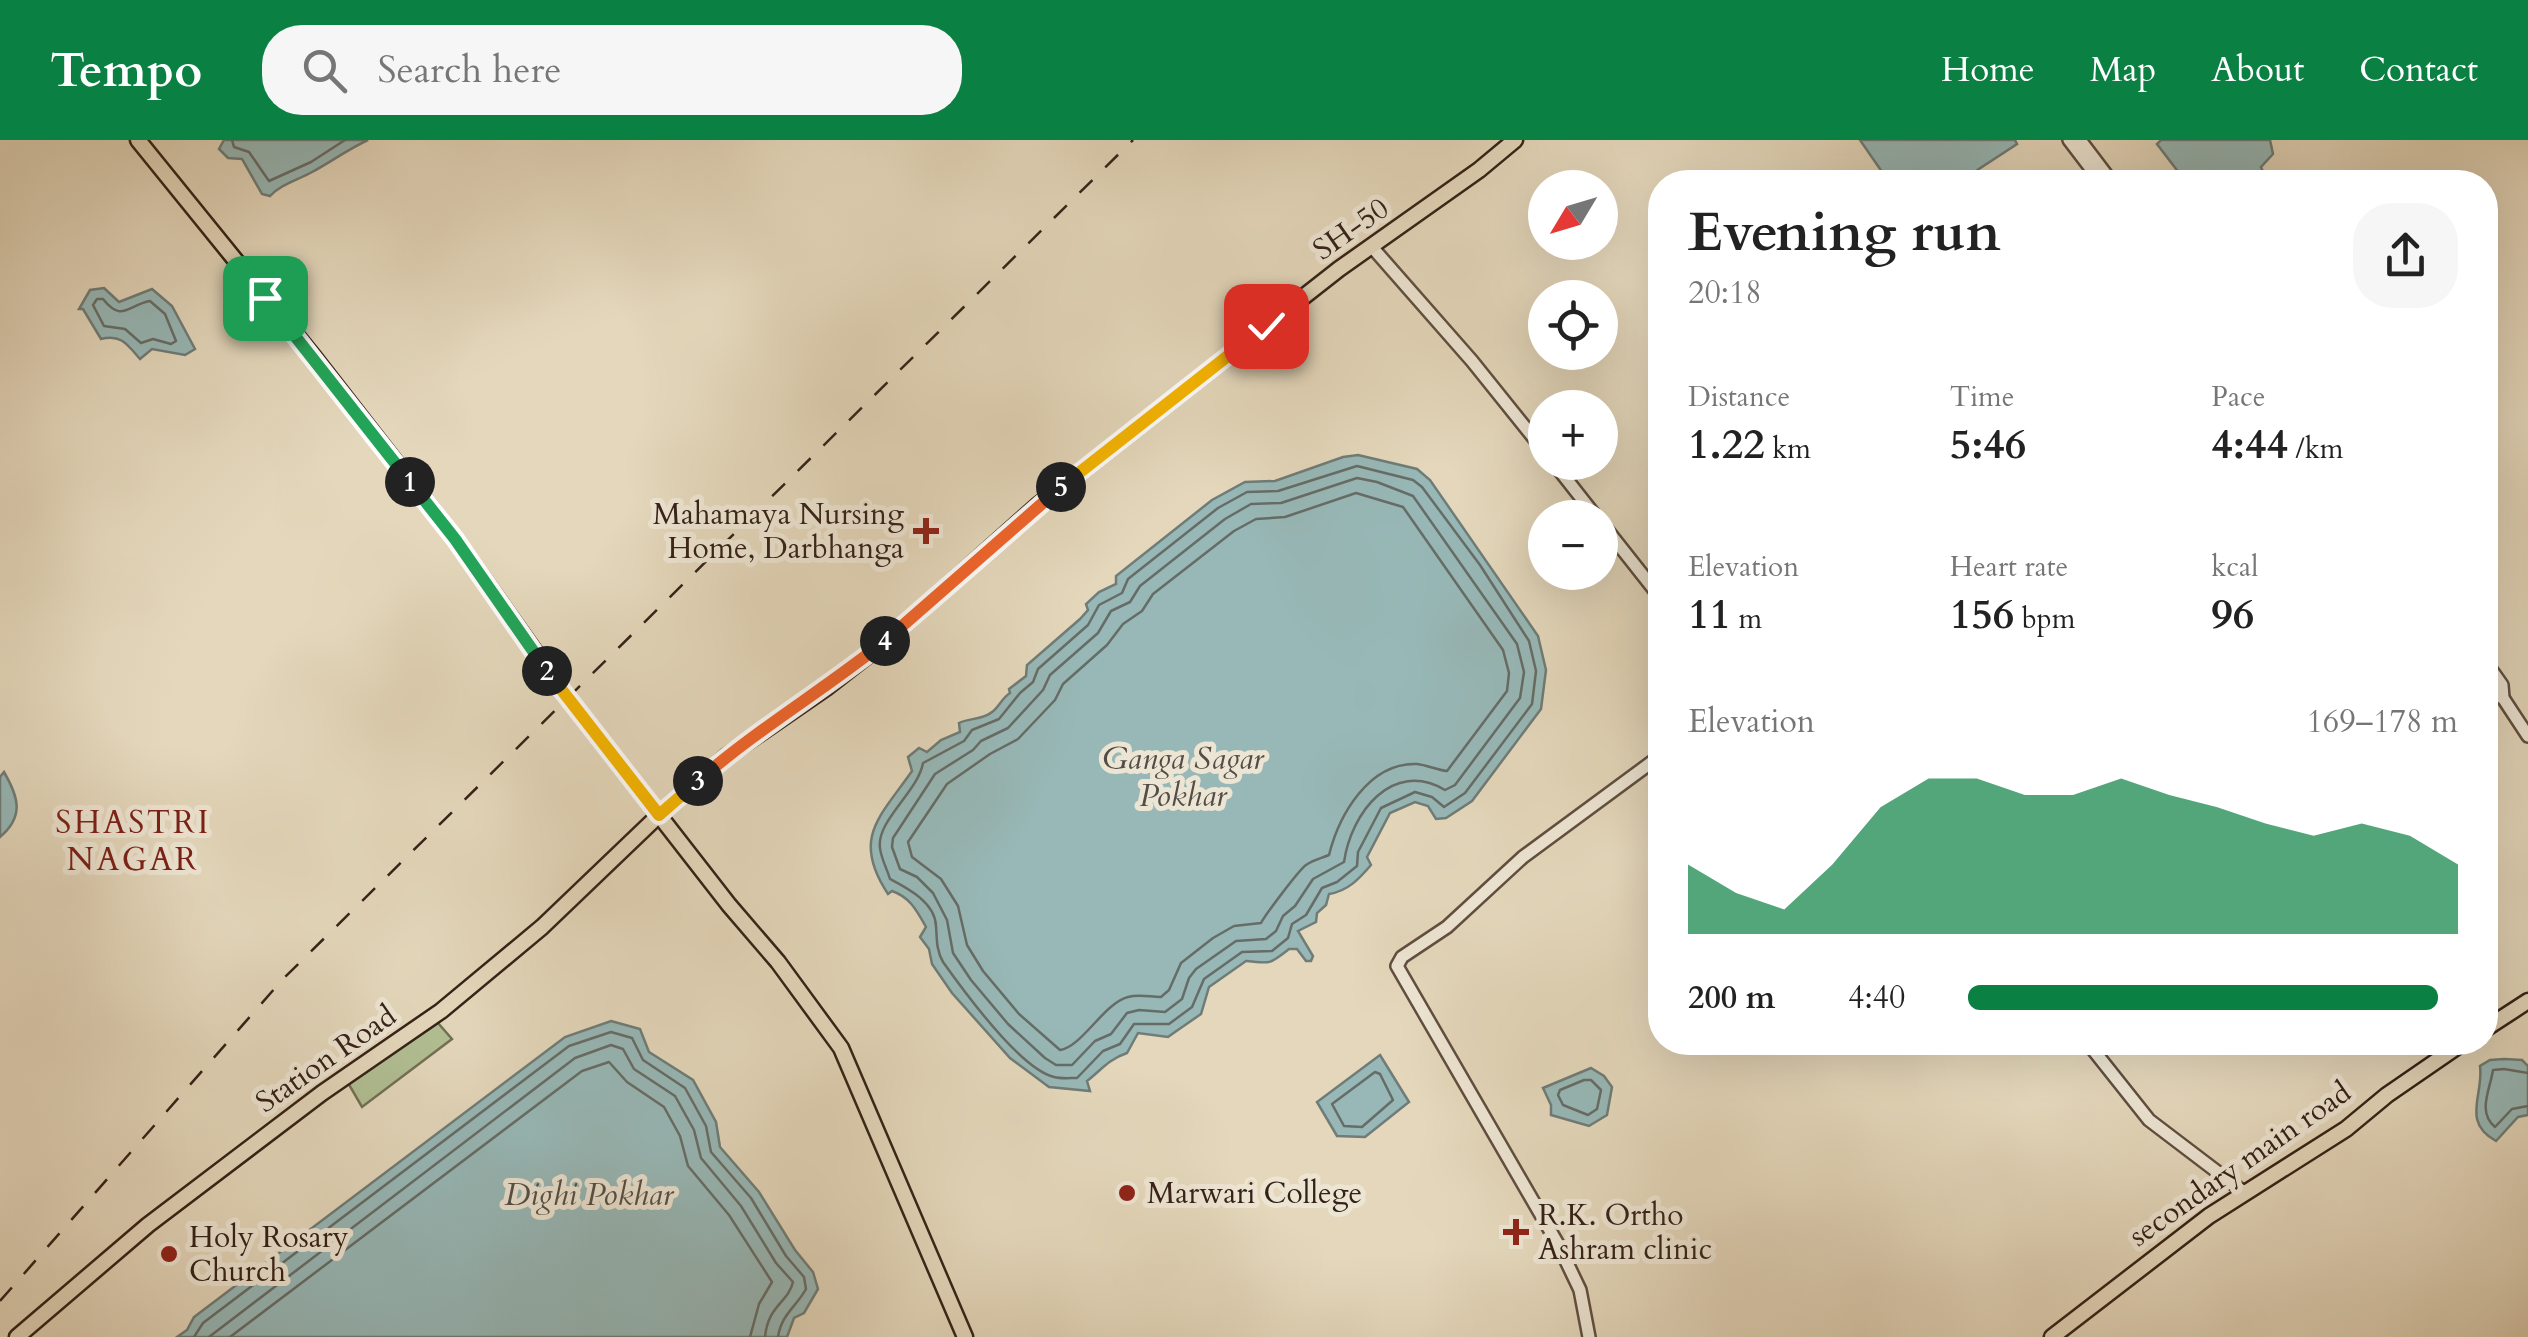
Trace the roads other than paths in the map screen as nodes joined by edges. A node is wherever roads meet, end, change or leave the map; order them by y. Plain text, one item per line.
1 (138, 140) edge
2 (1515, 140) edge
3 (2069, 140) edge
4 (2080, 140) edge
5 (2092, 170) edge
6 (2103, 170) edge
7 (1372, 247) junction
8 (1528, 431) edge
9 (1567, 480) edge
10 (1582, 500) edge
11 (1618, 545) edge
12 (1648, 583) edge
13 (2498, 679) edge
14 (2498, 696) edge
15 (2503, 698) junction
16 (2528, 736) edge
17 (1648, 765) edge
18 (659, 815) junction
19 (2528, 1001) edge
20 (2498, 1021) edge
21 (2097, 1055) edge
22 (2445, 1055) edge
23 (2245, 1193) junction
24 (17, 1337) edge
25 (965, 1337) edge
26 (1590, 1337) edge
27 (2052, 1337) edge

1 - 18 main road
2 - 7 main road, SH-50
3 - 5 street
4 - 6 street
7 - 8 street
7 - 18 main road, SH-50
9 - 10 street
11 - 12 street
13 - 15 street
14 - 15 street
15 - 16 street
17 - 26 street
18 - 24 main road, Station Road
18 - 25 main road
19 - 20 main road
21 - 23 street
22 - 23 main road, secondary main road
23 - 27 main road, secondary main road

